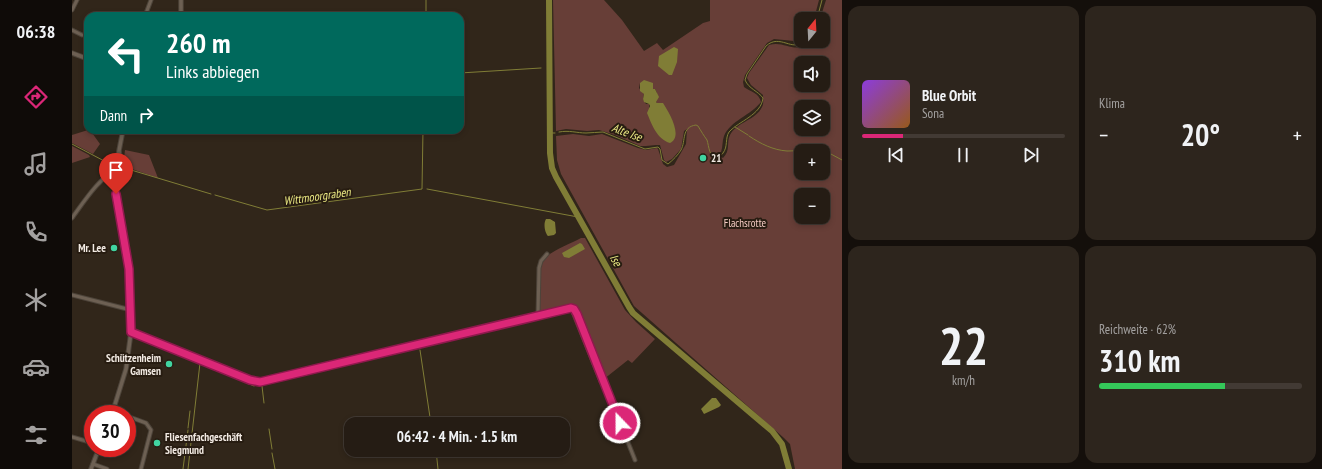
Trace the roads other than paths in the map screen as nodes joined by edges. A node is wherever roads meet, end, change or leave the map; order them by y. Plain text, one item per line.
1 (77, 0) edge
2 (151, 0) edge
3 (181, 0) edge
4 (72, 10) edge
5 (147, 12) edge
6 (181, 12) edge
7 (72, 30) edge
8 (82, 35) dead end
9 (72, 53) edge
10 (84, 58) edge
11 (122, 134) edge
12 (116, 172) junction
13 (72, 218) edge
14 (547, 254) dead end
15 (72, 295) edge
16 (131, 310) junction
17 (538, 315) junction
18 (131, 332) junction
19 (115, 405) edge
20 (136, 419) edge
21 (72, 437) edge
22 (84, 440) edge
23 (96, 457) edge
24 (635, 460) dead end
25 (93, 464) junction
26 (91, 469) edge
27 (107, 469) edge
28 (141, 469) edge

1 - 4 street
2 - 5 street
3 - 6 street
7 - 8 street
9 - 10 street
11 - 12 street
12 - 13 street
12 - 16 street
14 - 17 street
15 - 16 street
16 - 18 street
17 - 18 street
17 - 24 street
18 - 19 street
20 - 28 street
21 - 22 street
23 - 25 street
25 - 26 street
25 - 27 street

